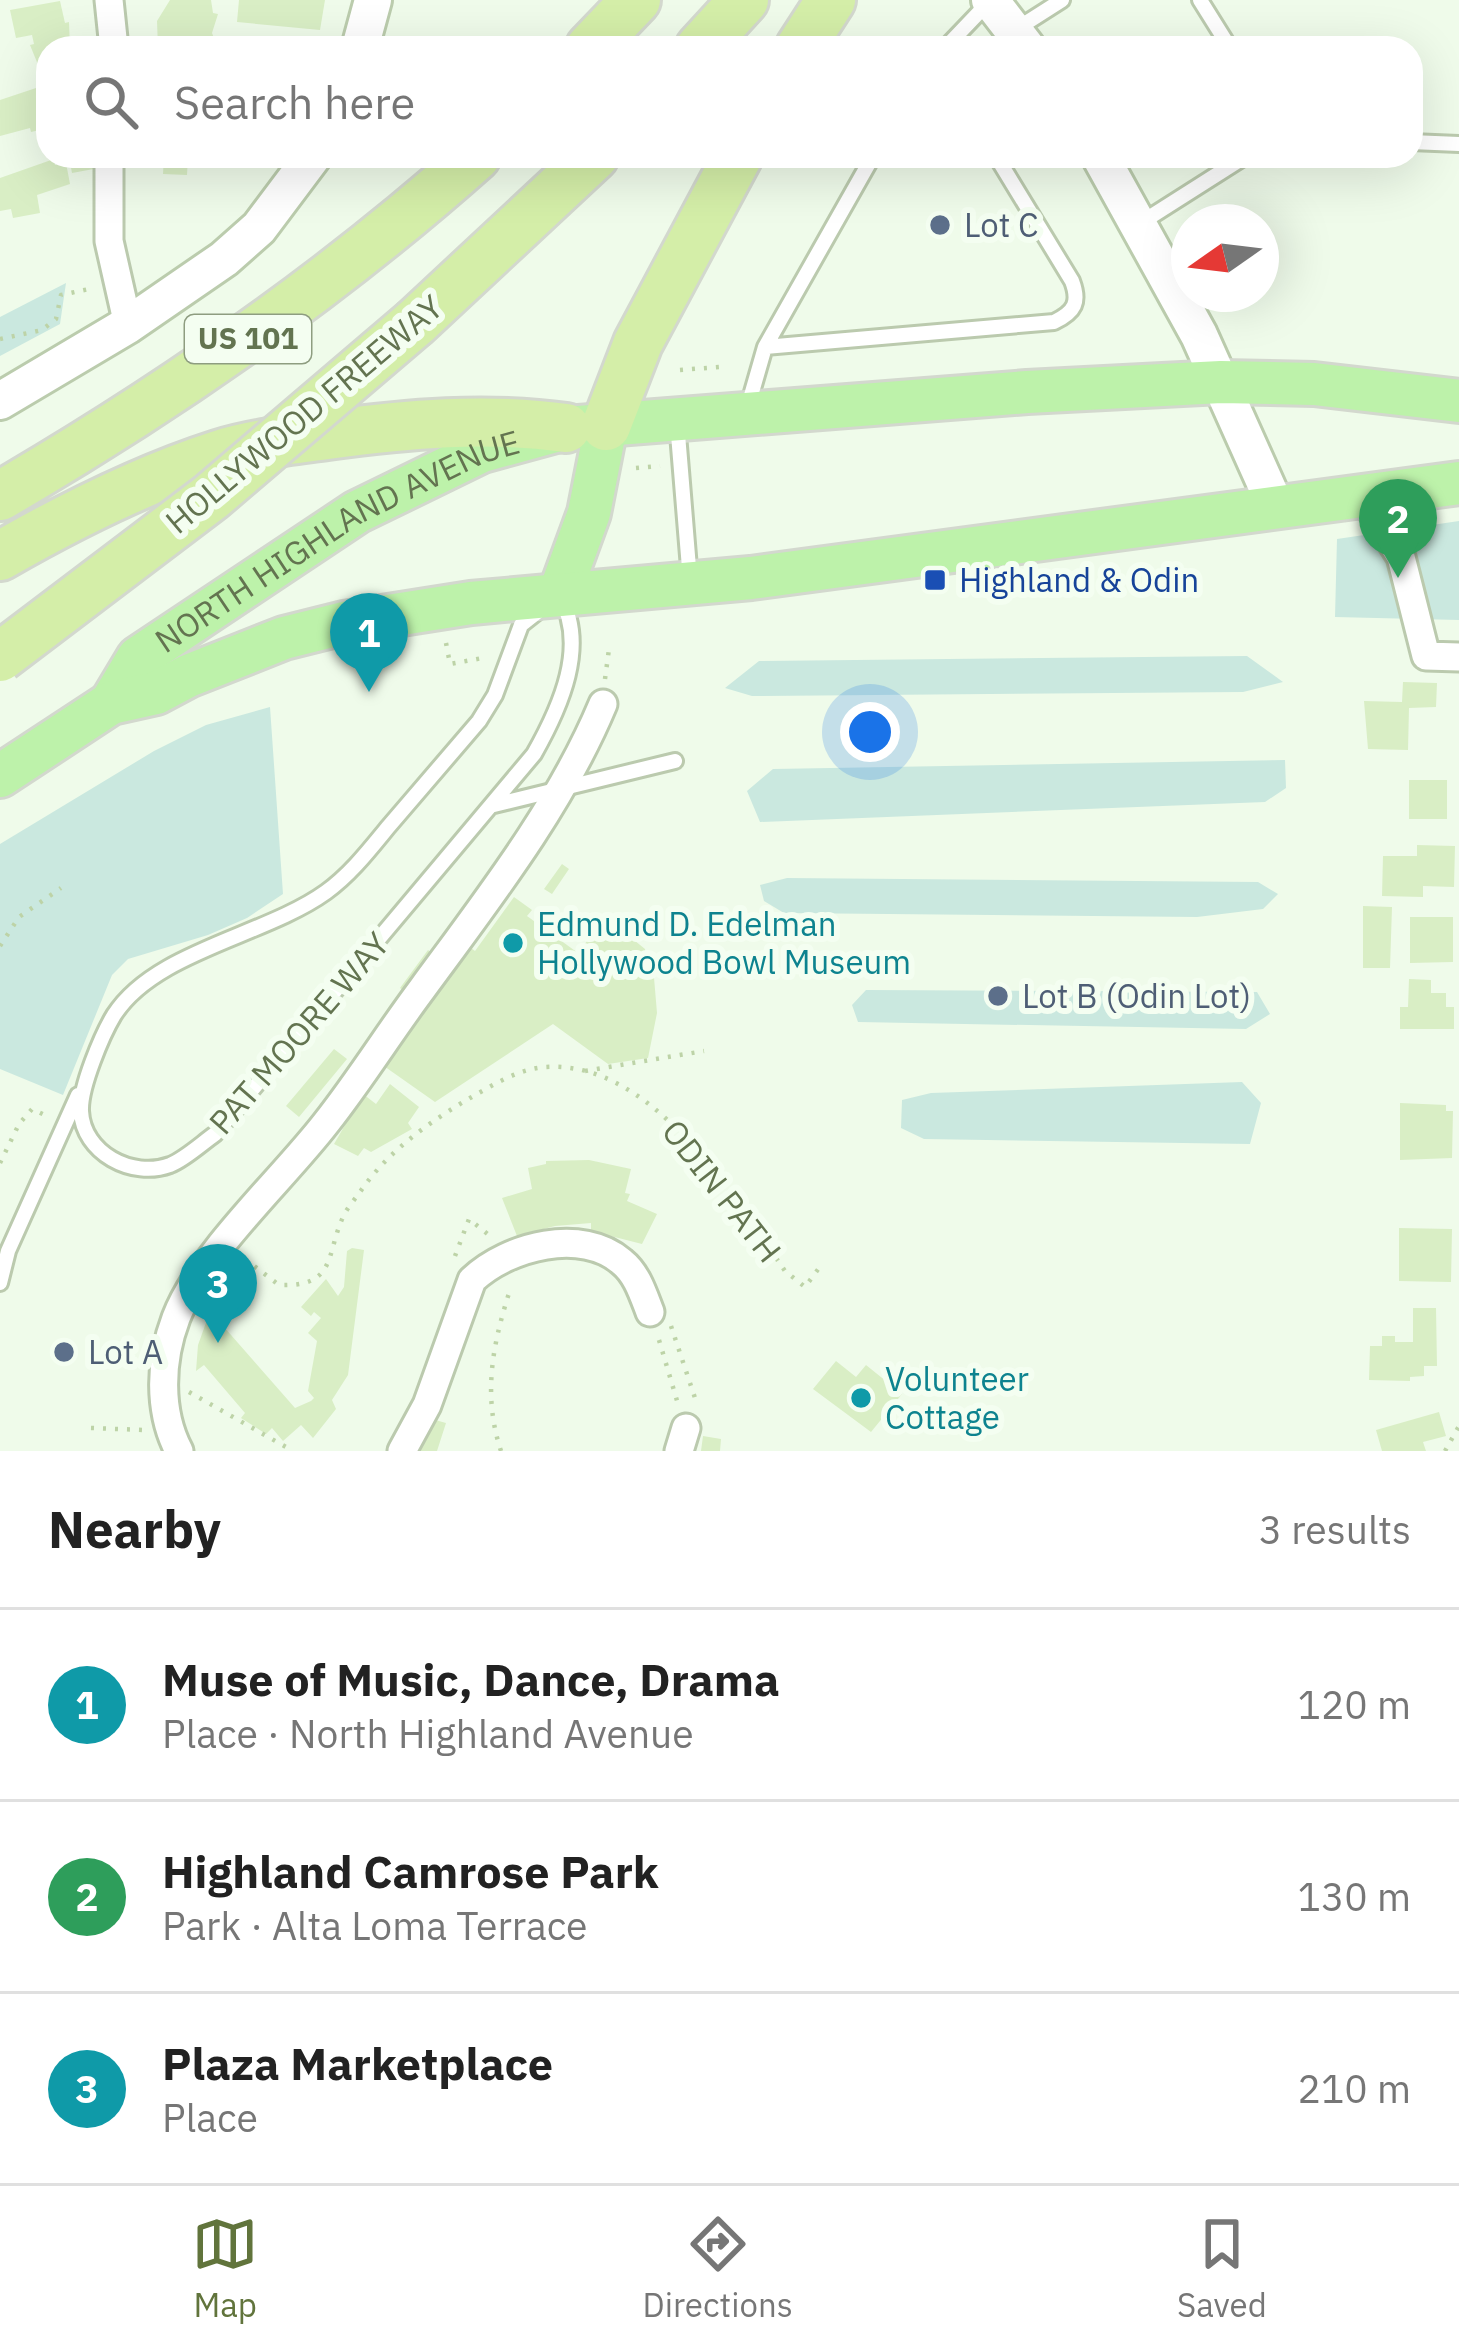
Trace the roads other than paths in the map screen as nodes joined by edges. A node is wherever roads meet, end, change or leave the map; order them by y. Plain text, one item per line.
1 (109, 0) edge
2 (373, 0) edge
3 (636, 0) edge
4 (744, 0) edge
5 (832, 0) edge
6 (990, 0) edge
7 (1062, 0) edge
8 (1200, 0) edge
9 (113, 36) edge
10 (363, 36) edge
11 (602, 36) edge
12 (711, 36) edge
13 (808, 36) edge
14 (956, 36) edge
15 (1019, 36) edge
16 (1024, 36) edge
17 (1222, 36) edge
18 (1423, 142) edge
19 (1459, 144) edge
20 (109, 168) edge
21 (304, 168) edge
22 (462, 168) edge
23 (581, 168) edge
24 (732, 168) edge
25 (866, 168) edge
26 (1004, 168) edge
27 (1107, 168) edge
28 (1227, 168) edge
29 (1139, 224) junction
30 (128, 325) junction
31 (765, 347) junction
32 (1221, 382) junction
33 (0, 400) edge
34 (1459, 401) edge
35 (746, 416) junction
36 (676, 421) junction
37 (586, 427) junction
38 (1459, 454) edge
39 (1459, 483) edge
40 (1372, 494) junction
41 (0, 496) edge
42 (1276, 507) junction
43 (0, 556) edge
44 (691, 585) junction
45 (559, 596) junction
46 (0, 657) edge
47 (1459, 657) edge
48 (112, 703) junction
49 (604, 704) dead end
50 (675, 761) dead end
51 (0, 776) edge
52 (558, 789) junction
53 (494, 805) junction
54 (95, 1058) junction
55 (0, 1283) edge
56 (658, 1311) road end
57 (174, 1441) edge
58 (402, 1451) edge

1 - 9 street
2 - 10 main road
3 - 11 highway
4 - 12 highway
5 - 13 highway
6 - 14 lane
6 - 15 main road
7 - 16 lane
8 - 17 lane
18 - 19 lane
20 - 30 street
21 - 30 main road
22 - 41 highway, US 101
23 - 46 highway, HOLLYWOOD FREEWAY / US 101, bridge
24 - 37 highway
25 - 31 lane
26 - 31 lane
27 - 29 main road
28 - 29 lane
29 - 32 main road
30 - 33 main road
31 - 35 lane
32 - 34 main road, NORTH HIGHLAND AVENUE
32 - 35 main road, NORTH HIGHLAND AVENUE
32 - 42 main road
35 - 36 main road, NORTH HIGHLAND AVENUE
36 - 37 main road, NORTH HIGHLAND AVENUE
36 - 44 lane
37 - 43 highway
37 - 45 main road, PAT MOORE WAY
37 - 48 main road, NORTH HIGHLAND AVENUE
38 - 42 main road
39 - 40 main road, NORTH HIGHLAND AVENUE
40 - 42 main road, NORTH HIGHLAND AVENUE
40 - 47 street
42 - 44 main road, NORTH HIGHLAND AVENUE
44 - 45 main road, NORTH HIGHLAND AVENUE
45 - 48 main road, NORTH HIGHLAND AVENUE
45 - 53 lane, PAT MOORE WAY
45 - 54 lane, PAT MOORE WAY
48 - 51 main road
49 - 52 street
50 - 52 lane
52 - 53 lane
52 - 57 street
53 - 54 lane, PAT MOORE WAY
54 - 55 lane
56 - 58 street

